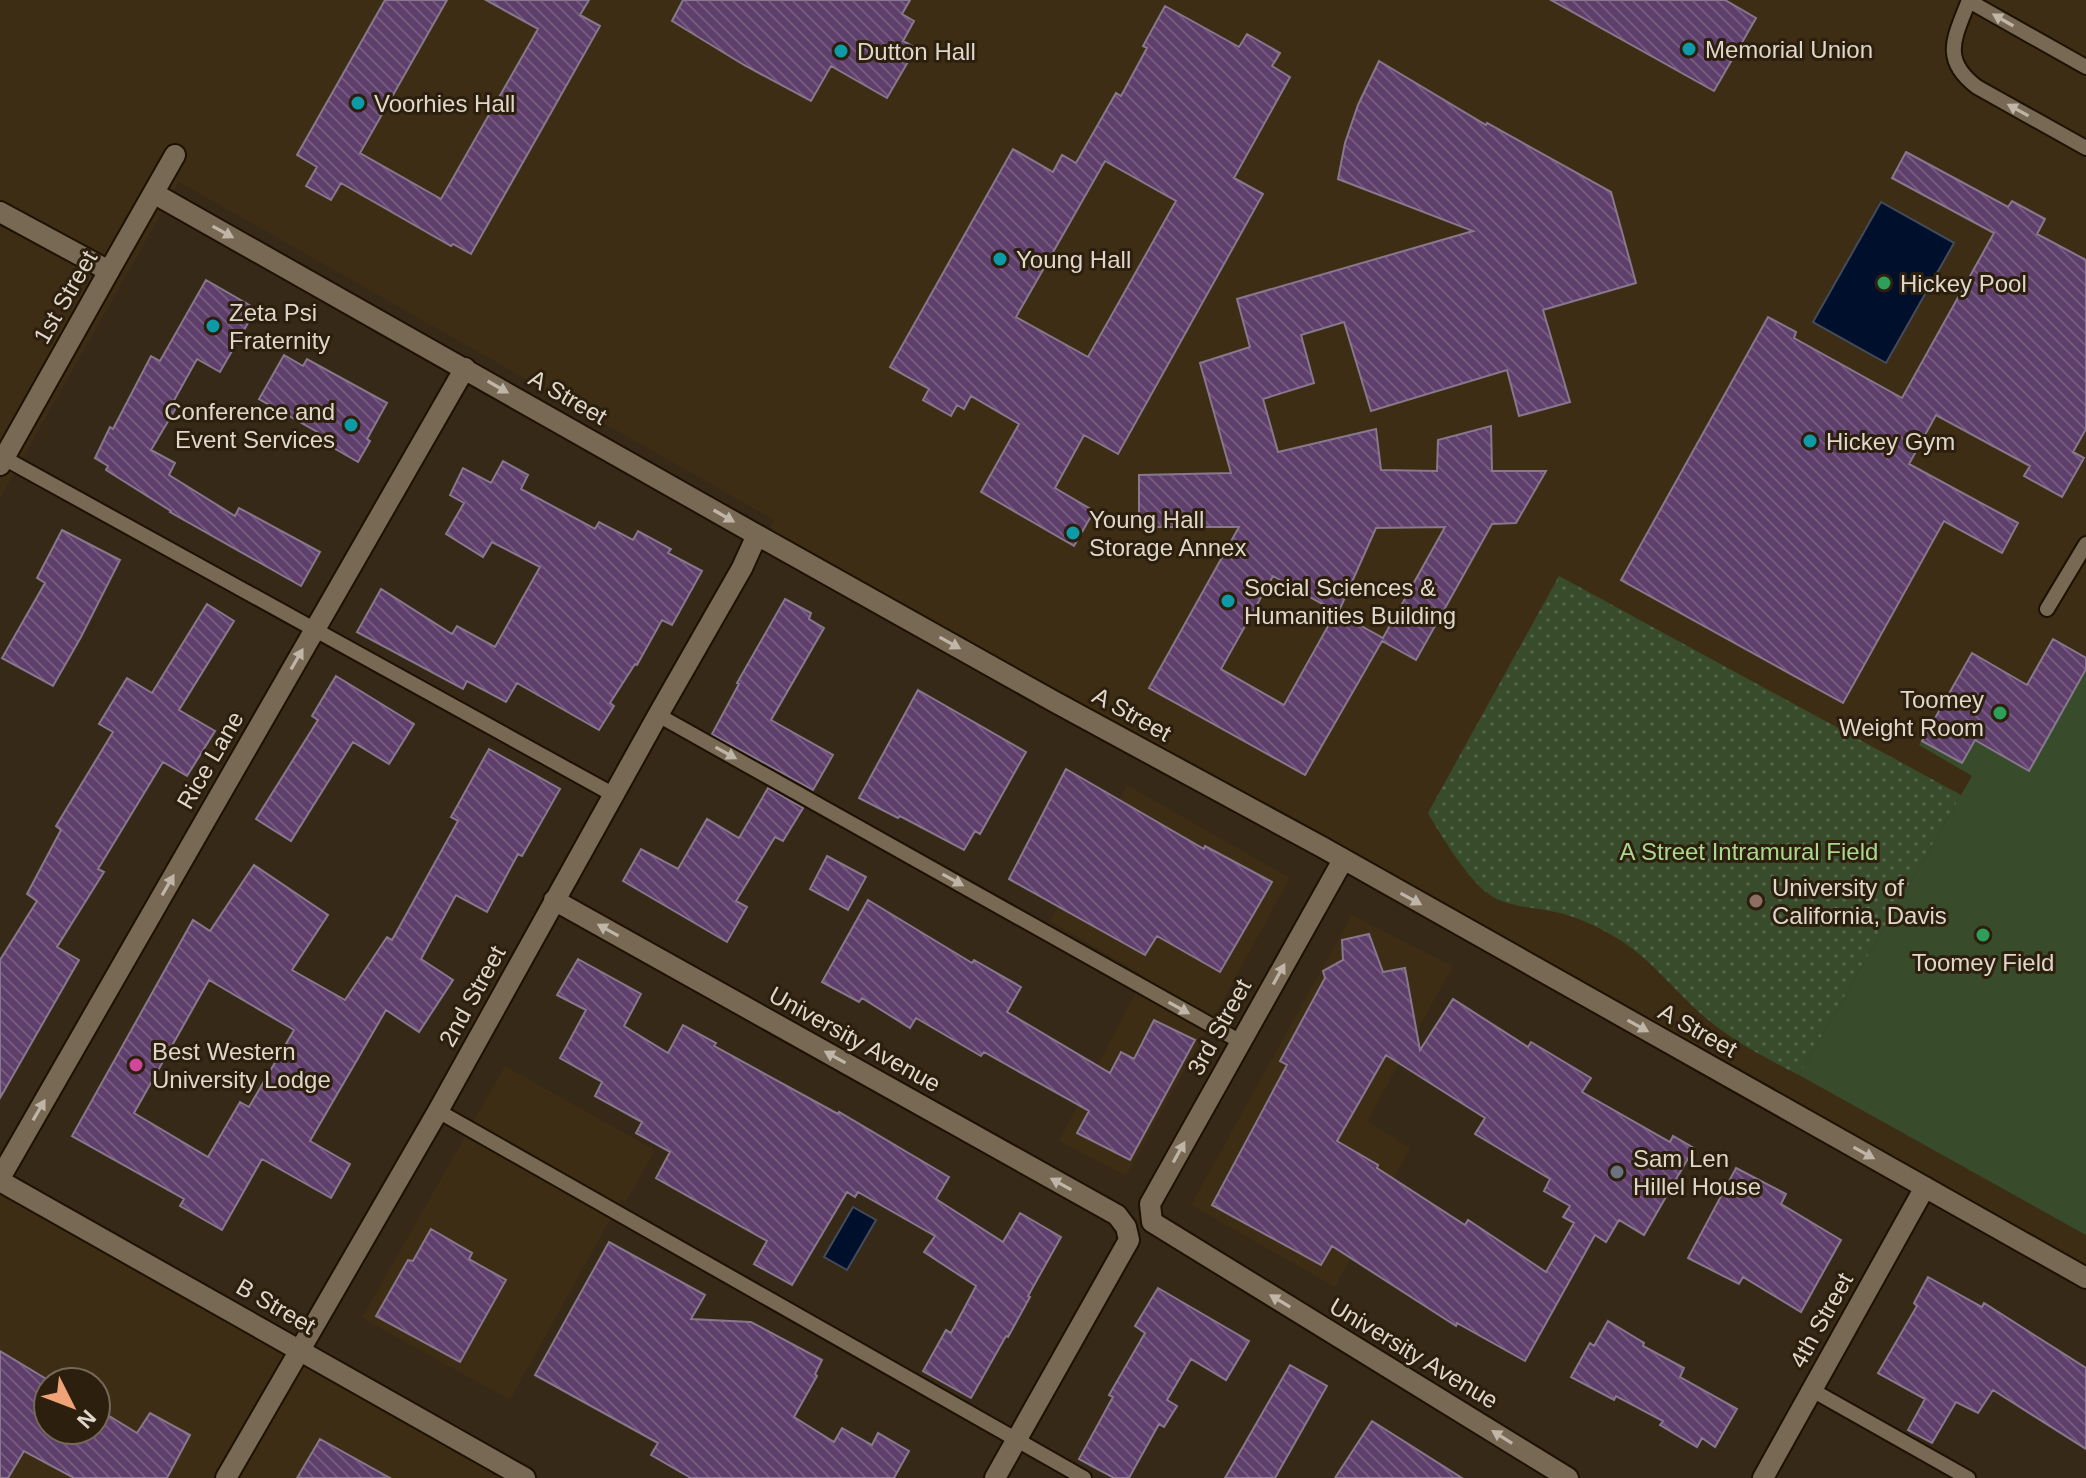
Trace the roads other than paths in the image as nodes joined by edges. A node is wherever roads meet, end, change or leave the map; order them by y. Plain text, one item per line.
1 (1969, 0) edge
2 (2086, 67) edge
3 (2086, 148) edge
4 (175, 155) dead end
5 (155, 194) junction
6 (0, 212) edge
7 (109, 271) junction
8 (465, 368) junction
9 (2, 461) edge
10 (757, 535) junction
11 (2086, 544) edge
12 (2047, 609) dead end
13 (315, 629) junction
14 (658, 715) junction
15 (614, 795) junction
16 (1343, 860) junction
17 (554, 900) junction
18 (1241, 1042) junction
19 (438, 1111) junction
20 (0, 1180) edge
21 (1925, 1187) junction
22 (1152, 1222) joint
23 (2086, 1278) edge
24 (299, 1350) junction
25 (1812, 1390) junction
26 (1016, 1440) junction
27 (226, 1478) edge
28 (525, 1478) edge
29 (995, 1478) edge
30 (1084, 1478) edge
31 (1568, 1478) edge
32 (1763, 1478) edge
33 (1968, 1478) edge

2 -> 1 lane
3 -> 1 lane
4 - 5 street, 1st Street
5 - 7 street, 1st Street
5 -> 8 street, A Street
6 - 7 street
7 - 9 street, 1st Street
8 -> 10 street, A Street
8 - 13 street, Rice Lane
9 - 13 lane
10 - 14 street, 2nd Street
10 -> 16 street, A Street
11 - 12 lane
13 - 15 lane
20 -> 13 street, Rice Lane
14 - 15 street, 2nd Street
14 -> 18 lane
15 - 17 street, 2nd Street
18 -> 16 street, 3rd Street
16 -> 21 street, A Street
17 - 19 street, 2nd Street
26 -> 17 street, University Avenue
22 -> 18 street, 3rd Street
19 - 24 street, 2nd Street
19 - 26 lane
20 - 24 street, B Street
21 - 23 street, A Street
21 - 25 street, 4th Street
31 -> 22 street, University Avenue
24 - 27 street, 2nd Street
24 - 28 street, B Street
25 - 32 street, 4th Street
25 - 33 lane
26 - 29 street
26 - 30 lane

